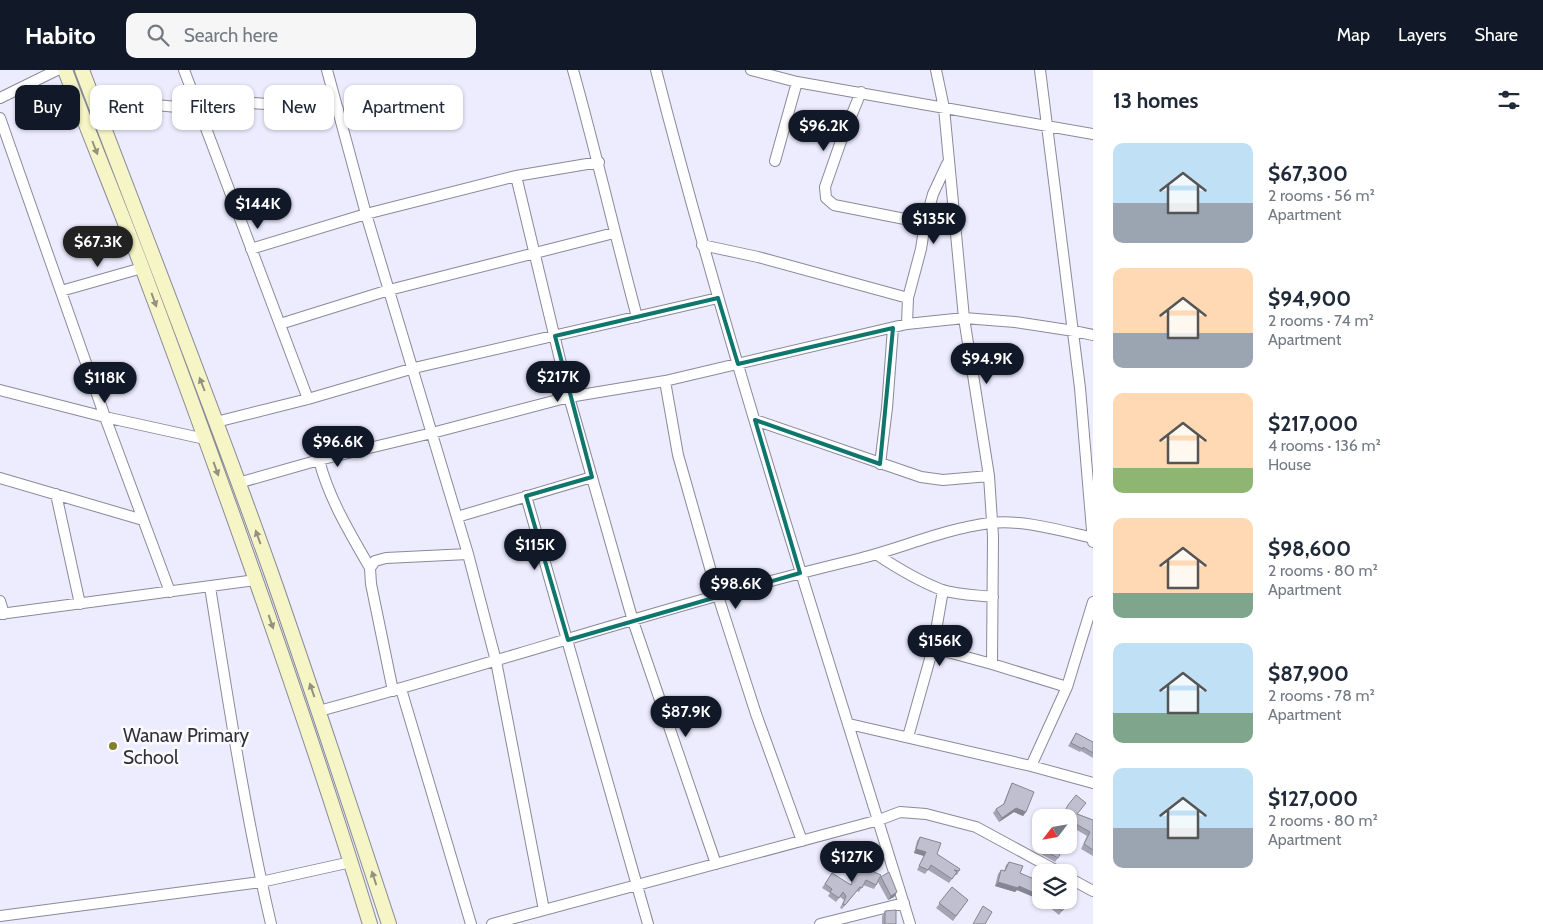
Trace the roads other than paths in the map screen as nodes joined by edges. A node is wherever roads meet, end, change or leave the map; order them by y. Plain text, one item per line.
1 (57, 70) edge
2 (65, 70) edge
3 (82, 70) edge
4 (184, 70) edge
5 (327, 70) edge
6 (574, 70) edge
7 (656, 70) edge
8 (751, 70) edge
9 (936, 70) edge
10 (1040, 70) edge
11 (797, 82) junction
12 (189, 85) edge
13 (90, 91) edge
14 (862, 92) junction
15 (0, 98) edge
16 (254, 106) edge
17 (944, 108) junction
18 (338, 109) junction
19 (0, 118) edge
20 (1048, 126) junction
21 (105, 130) edge
22 (206, 130) edge
23 (1093, 134) edge
24 (775, 161) dead end
25 (599, 162) junction
26 (948, 162) junction
27 (516, 176) junction
28 (366, 214) junction
29 (924, 223) junction
30 (614, 233) junction
31 (702, 245) junction
32 (252, 249) junction
33 (535, 253) junction
34 (142, 268) junction
35 (389, 290) junction
36 (61, 292) junction
37 (718, 298) junction
38 (908, 298) junction
39 (637, 317) junction
40 (964, 318) junction
41 (280, 324) junction
42 (906, 324) junction
43 (893, 328) junction
44 (1074, 330) junction
45 (1093, 335) edge
46 (555, 336) junction
47 (738, 364) junction
48 (414, 368) junction
49 (665, 381) junction
50 (0, 390) edge
51 (570, 397) junction
52 (308, 399) junction
53 (105, 417) junction
54 (755, 420) junction
55 (216, 422) junction
56 (432, 433) junction
57 (205, 439) junction
58 (319, 460) junction
59 (880, 464) junction
60 (989, 476) junction
61 (592, 477) junction
62 (0, 478) edge
63 (238, 483) junction
64 (56, 494) junction
65 (526, 496) junction
66 (457, 517) junction
67 (143, 520) junction
68 (991, 523) junction
69 (1093, 538) edge
70 (1093, 542) edge
71 (468, 554) junction
72 (876, 554) junction
73 (370, 568) junction
74 (800, 573) junction
75 (256, 580) junction
76 (210, 587) junction
77 (943, 590) junction
78 (170, 592) junction
79 (718, 596) junction
80 (993, 596) junction
81 (0, 601) edge
82 (1093, 602) edge
83 (80, 604) junction
84 (2, 614) edge
85 (633, 621) junction
86 (568, 640) junction
87 (933, 648) junction
88 (496, 661) junction
89 (992, 664) junction
90 (1067, 687) junction
91 (397, 690) junction
92 (319, 711) junction
93 (849, 724) junction
94 (908, 737) junction
95 (1031, 766) junction
96 (1093, 783) edge
97 (879, 820) junction
98 (802, 841) junction
99 (351, 862) junction
100 (716, 864) junction
101 (1044, 864) edge
102 (261, 882) junction
103 (1077, 882) edge
104 (636, 885) junction
105 (1093, 891) edge
106 (904, 903) junction
107 (544, 910) junction
108 (0, 916) edge
109 (271, 924) edge
110 (370, 924) edge
111 (389, 924) edge
112 (471, 924) edge
113 (492, 924) edge
114 (648, 924) edge
115 (820, 924) edge
116 (910, 924) edge

1 - 15 street
2 -> 34 main road
3 - 13 main road
4 - 12 street
5 - 18 street
6 - 25 street
7 - 31 street
8 - 11 street
9 - 17 street
10 - 20 street
11 - 14 street
11 - 24 street
14 - 17 street
14 - 29 street
16 - 18 street
17 - 20 street
17 - 26 street
18 - 28 street
19 - 36 street
20 - 23 street
20 - 44 street
55 -> 21 main road
22 - 32 street
25 - 27 street
25 - 30 street
26 - 29 street
26 - 40 street
27 - 28 street
27 - 33 street
28 - 32 street
28 - 35 street
29 - 38 street
30 - 33 street
30 - 39 street
31 - 37 street
31 - 38 street
32 - 41 street
33 - 35 street
33 - 46 street
34 - 36 street
34 -> 57 main road
35 - 41 street
35 - 48 street
36 - 53 street
37 - 39 street
37 - 47 street
38 - 42 street
39 - 46 street
40 - 42 street
40 - 44 street
40 - 60 street
41 - 52 street
42 - 43 street
43 - 47 street
43 - 59 street
44 - 45 street
44 - 69 street
46 - 48 street
46 - 51 street
47 - 49 street
47 - 54 street
48 - 52 street
48 - 56 street
49 - 51 street
49 - 79 street
50 - 53 street
51 - 56 street
51 - 61 street
52 - 55 street
53 - 57 street
53 - 67 street
54 - 59 street
54 - 74 street
55 - 63 main road
56 - 58 street
56 - 66 street
57 -> 75 main road
58 - 63 street
58 - 73 street
59 - 60 street
60 - 68 street
61 - 65 street
61 - 85 street
62 - 64 street
92 -> 63 main road
64 - 67 street
64 - 83 street
65 - 66 street
65 - 86 street
66 - 71 street
67 - 78 street
68 - 69 street
68 - 72 street
68 - 80 street
69 - 70 street
71 - 73 street
71 - 88 street
72 - 74 street
72 - 77 street
73 - 91 street
74 - 79 street
74 - 93 street
75 - 76 street
75 -> 99 main road
76 - 78 street
76 - 102 street
77 - 80 street
77 - 87 street
78 - 83 street
79 - 85 street
79 - 98 street
80 - 89 street
81 - 84 street
82 - 90 street
83 - 84 street
85 - 86 street
85 - 100 street
86 - 88 street
86 - 104 street
87 - 89 street
87 - 94 street
88 - 91 street
88 - 107 street
89 - 90 street
90 - 95 street
91 - 92 street
91 - 112 street
111 -> 92 main road
93 - 94 street
93 - 97 street
94 - 95 street
95 - 96 street
97 - 98 street
97 - 101 street
97 - 106 street
98 - 100 street
99 - 102 street
99 - 110 main road
100 - 104 street
102 - 108 street
102 - 109 street
103 - 105 street
104 - 107 street
104 - 114 street
106 - 115 street
106 - 116 street
107 - 113 street

